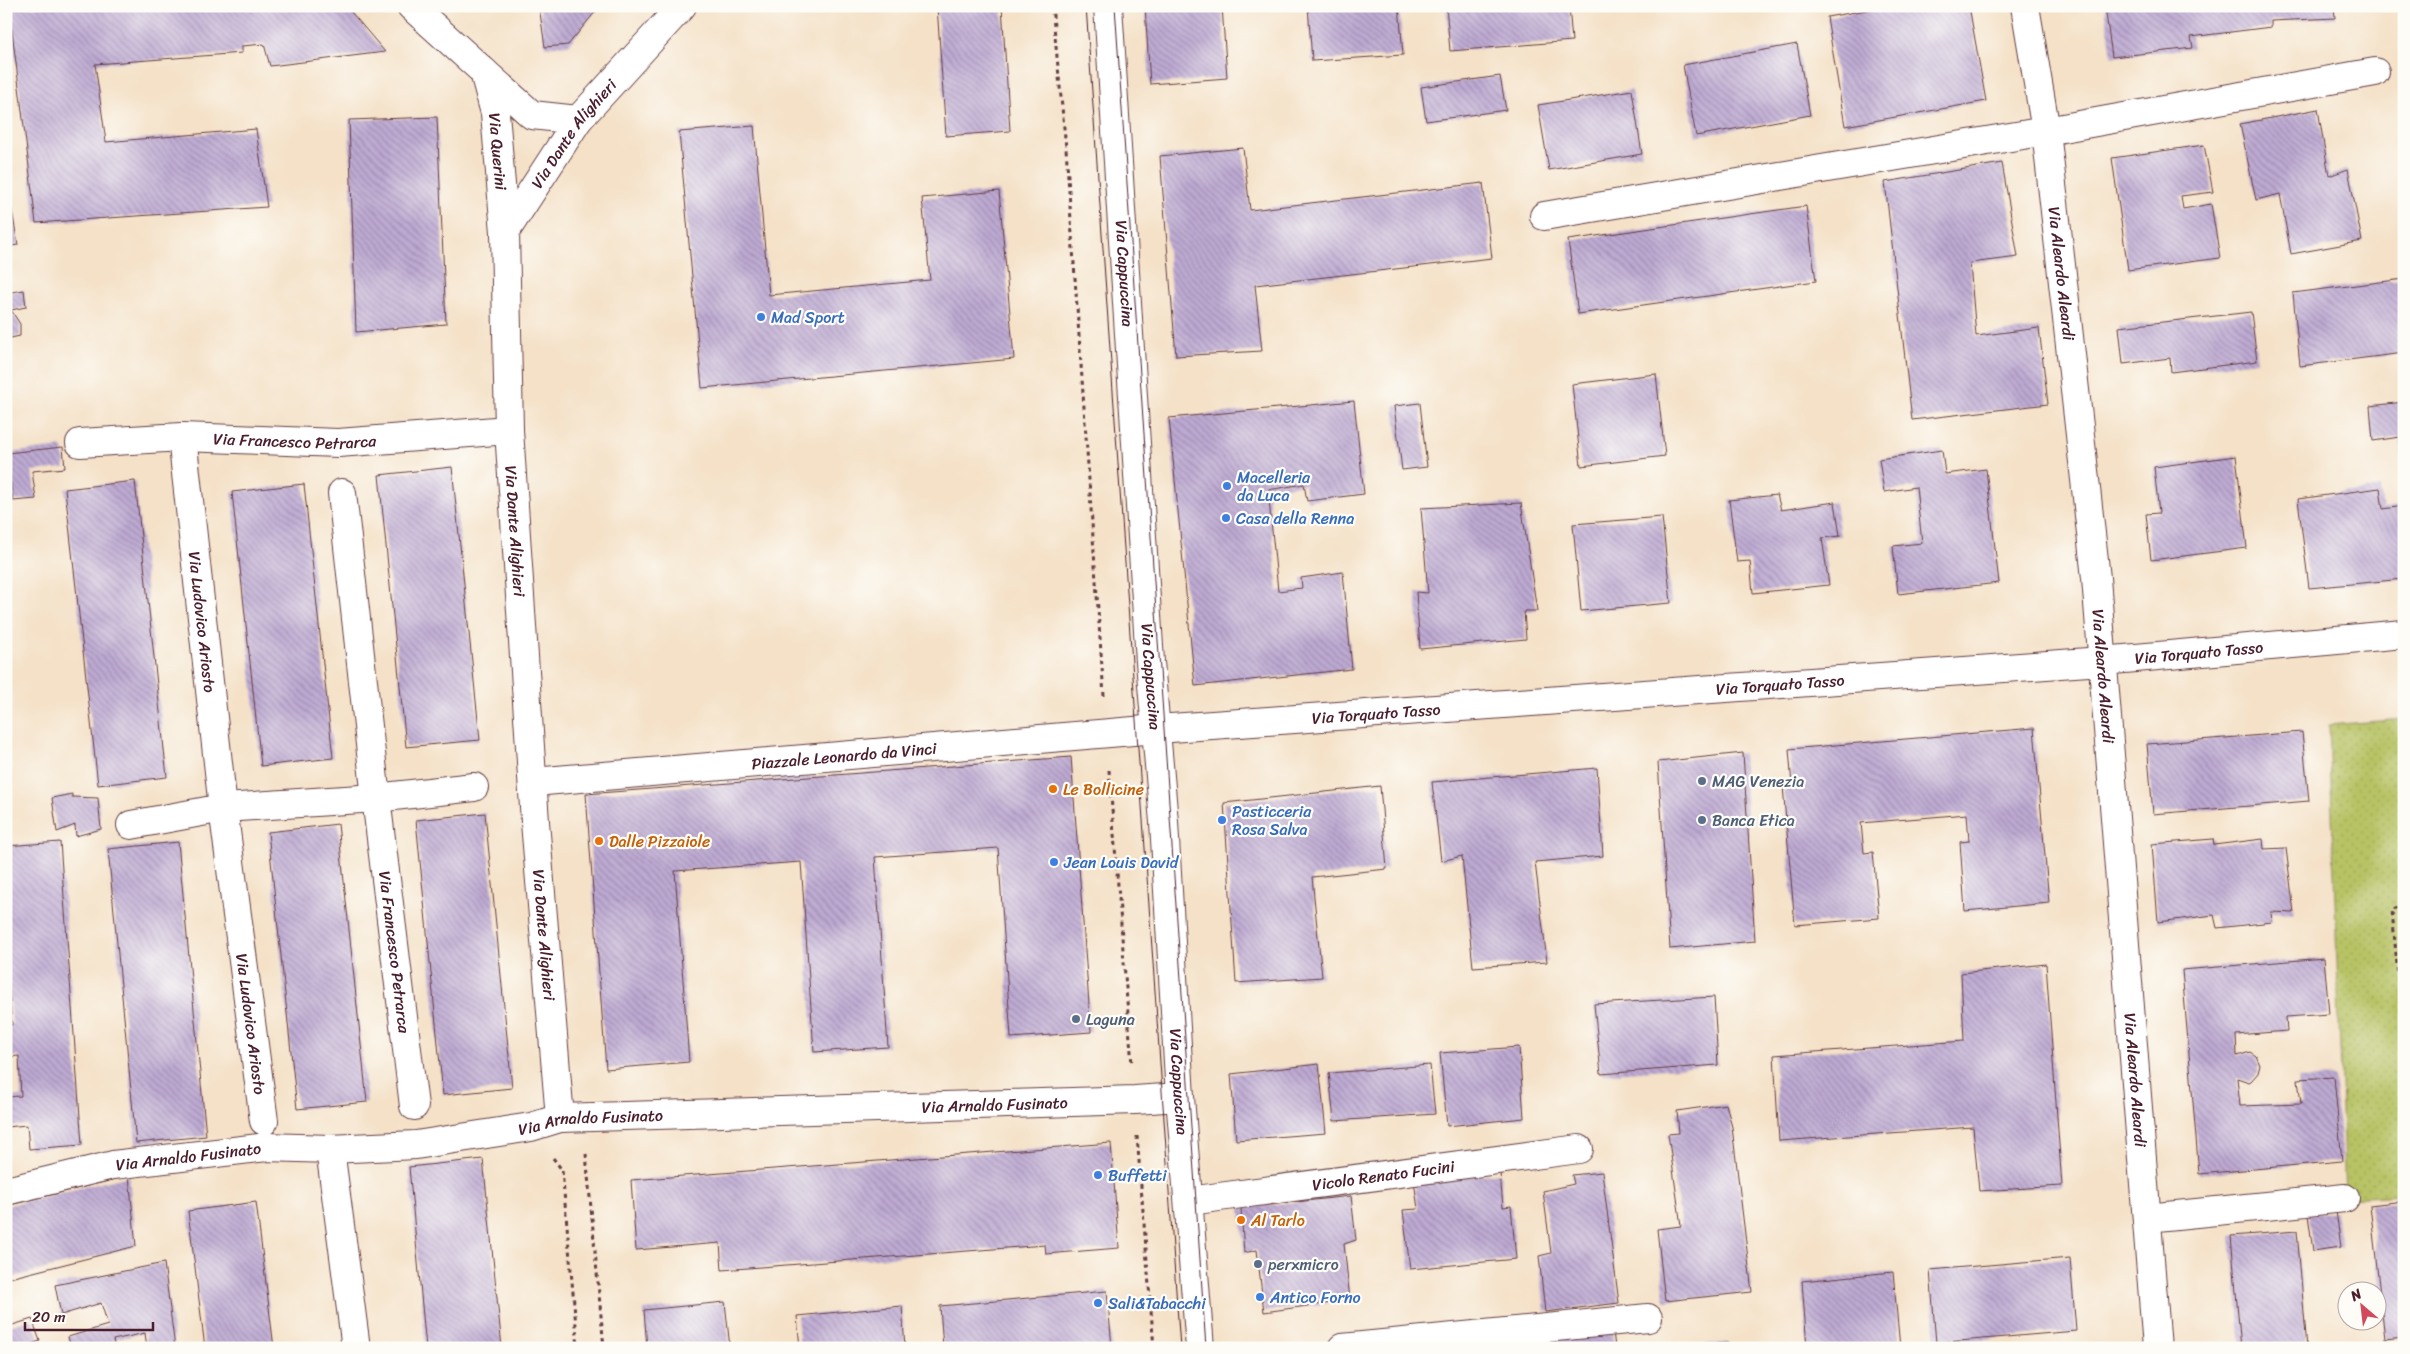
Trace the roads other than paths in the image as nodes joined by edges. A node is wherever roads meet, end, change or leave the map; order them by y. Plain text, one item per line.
1 (412, 6) edge
2 (682, 6) edge
3 (1108, 6) edge
4 (2026, 6) edge
5 (484, 72) junction
6 (2375, 72) dead end
7 (578, 120) junction
8 (2046, 131) junction
9 (1544, 216) dead end
10 (505, 232) junction
11 (509, 430) junction
12 (182, 437) junction
13 (80, 443) dead end
14 (342, 493) dead end
15 (2404, 634) edge
16 (2102, 661) junction
17 (1157, 729) junction
18 (533, 782) junction
19 (474, 787) dead end
20 (376, 798) junction
21 (223, 808) junction
22 (131, 825) dead end
23 (1180, 1096) junction
24 (414, 1106) dead end
25 (560, 1118) junction
26 (264, 1121) dead end
27 (330, 1149) junction
28 (1579, 1149) dead end
29 (6, 1191) edge
30 (2345, 1198) dead end
31 (1189, 1201) junction
32 (2147, 1218) junction
33 (1648, 1318) dead end
34 (356, 1348) edge
35 (1200, 1348) edge
36 (1342, 1348) edge
37 (2157, 1348) edge

1 - 5 street, Via Querini
2 - 7 street, Via Dante Alighieri
3 - 17 street, Via Cappuccina
4 - 8 street, Via Aleardo Aleardi
5 - 7 street, Via Querini
5 - 10 street, Via Querini
6 - 8 street
7 - 10 street, Via Dante Alighieri
8 - 9 street
8 - 16 street, Via Aleardo Aleardi
10 - 11 street, Via Dante Alighieri
11 - 12 street, Via Francesco Petrarca
11 - 18 street, Via Dante Alighieri
12 - 13 street, Via Francesco Petrarca
12 - 21 street, Via Ludovico Ariosto
14 - 20 street, Via Francesco Petrarca
15 - 16 street, Via Torquato Tasso
16 - 17 street, Via Torquato Tasso
16 - 32 street, Via Aleardo Aleardi
17 - 18 street, Piazzale Leonardo da Vinci
17 - 23 street, Via Cappuccina
18 - 25 street, Via Dante Alighieri
19 - 20 street
20 - 21 street
20 - 24 street, Via Francesco Petrarca
21 - 22 street
21 - 26 street, Via Ludovico Ariosto
23 - 25 street, Via Arnaldo Fusinato
23 - 31 street, Via Cappuccina
25 - 27 street, Via Arnaldo Fusinato
27 - 29 street, Via Arnaldo Fusinato
27 - 34 street
28 - 31 street, Vicolo Renato Fucini
30 - 32 street
31 - 35 street, Via Cappuccina
32 - 37 street, Via Aleardo Aleardi
33 - 36 street

